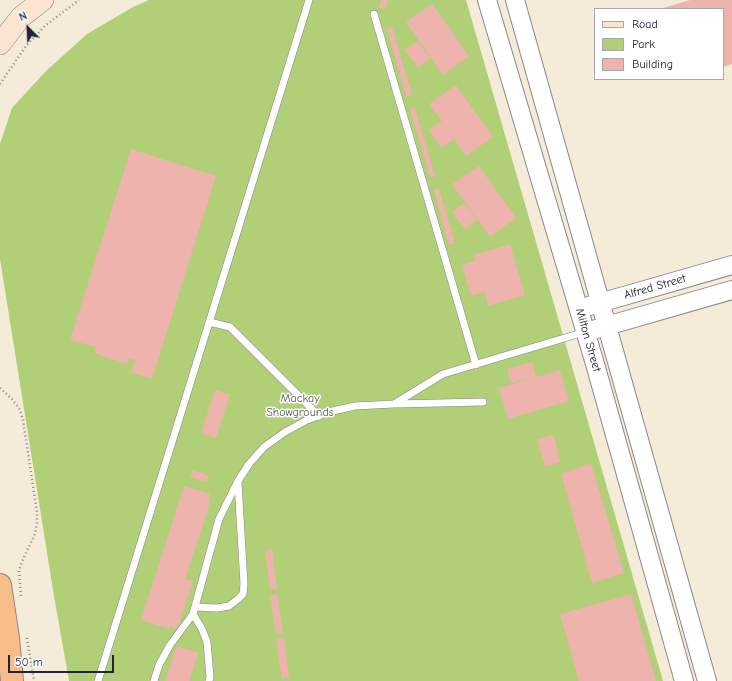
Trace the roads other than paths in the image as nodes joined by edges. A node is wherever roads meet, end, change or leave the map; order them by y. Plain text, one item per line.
1 (43, 0) edge
2 (309, 0) edge
3 (487, 0) edge
4 (515, 0) edge
5 (374, 14) dead end
6 (0, 44) edge
7 (732, 265) edge
8 (732, 290) edge
9 (601, 303) junction
10 (579, 309) junction
11 (209, 322) junction
12 (607, 326) junction
13 (585, 332) junction
14 (476, 364) junction
15 (483, 402) dead end
16 (394, 404) junction
17 (319, 416) junction
18 (238, 482) junction
19 (0, 585) edge
20 (194, 611) junction
21 (12, 681) edge
22 (98, 681) edge
23 (154, 681) edge
24 (209, 681) edge
25 (684, 681) edge
26 (707, 681) edge

1 - 6 main road
2 - 11 lane
3 - 10 street, Milton Street
4 - 9 street, Milton Street
5 - 14 lane
7 - 9 street, Alfred Street
8 - 12 street, Alfred Street
9 - 10 street, Alfred Street
9 - 12 street, Milton Street
10 - 13 street, Milton Street
11 - 17 lane
11 - 22 lane
12 - 13 street, Alfred Street
12 - 26 street, Milton Street
13 - 14 lane
13 - 25 street, Milton Street
14 - 16 lane
15 - 16 lane
16 - 17 lane
17 - 18 lane
18 - 20 lane
18 - 20 lane
19 - 21 highway
20 - 23 lane
20 - 24 lane

